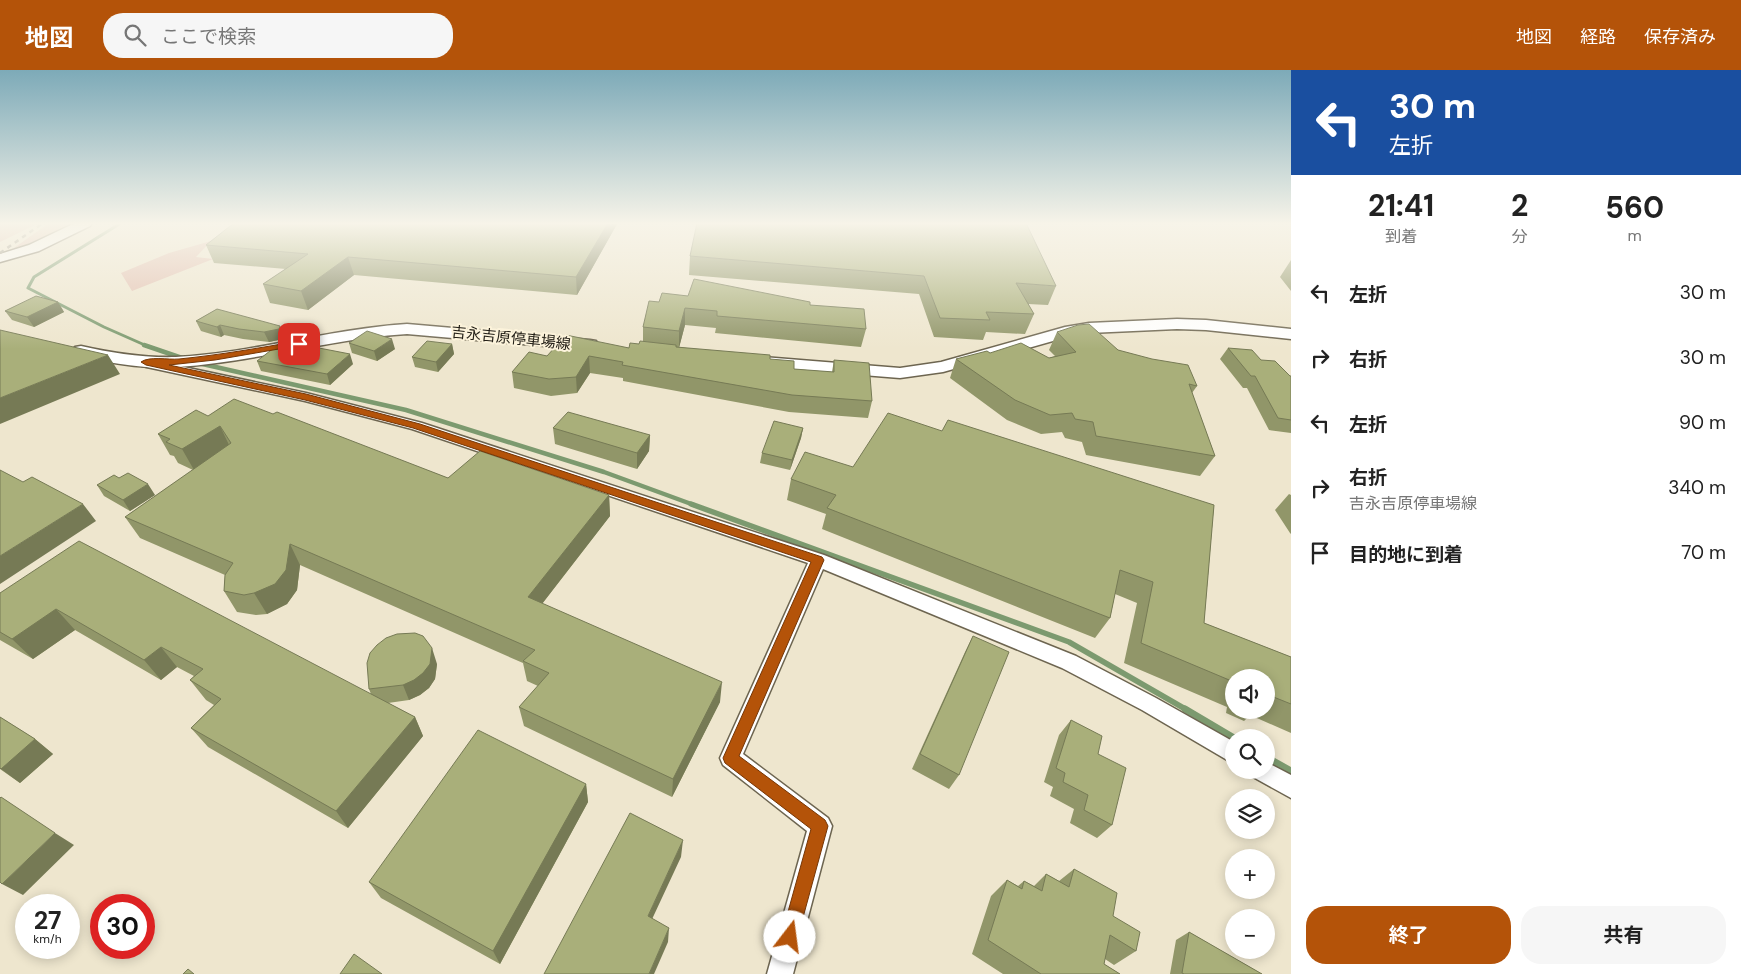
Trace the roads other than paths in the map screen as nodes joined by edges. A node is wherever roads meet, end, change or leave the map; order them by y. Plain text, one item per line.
1 (1291, 334) edge
2 (65, 347) edge
3 (609, 347) edge
4 (746, 361) edge
5 (146, 362) junction
6 (818, 560) junction
7 (1225, 749) edge
8 (1275, 778) edge
9 (1291, 788) edge
10 (780, 974) edge

1 - 4 main road
2 - 5 main road, 吉永吉原停車場線
3 - 5 main road, 吉永吉原停車場線
5 - 6 street
6 - 7 street
6 - 10 street
8 - 9 street

